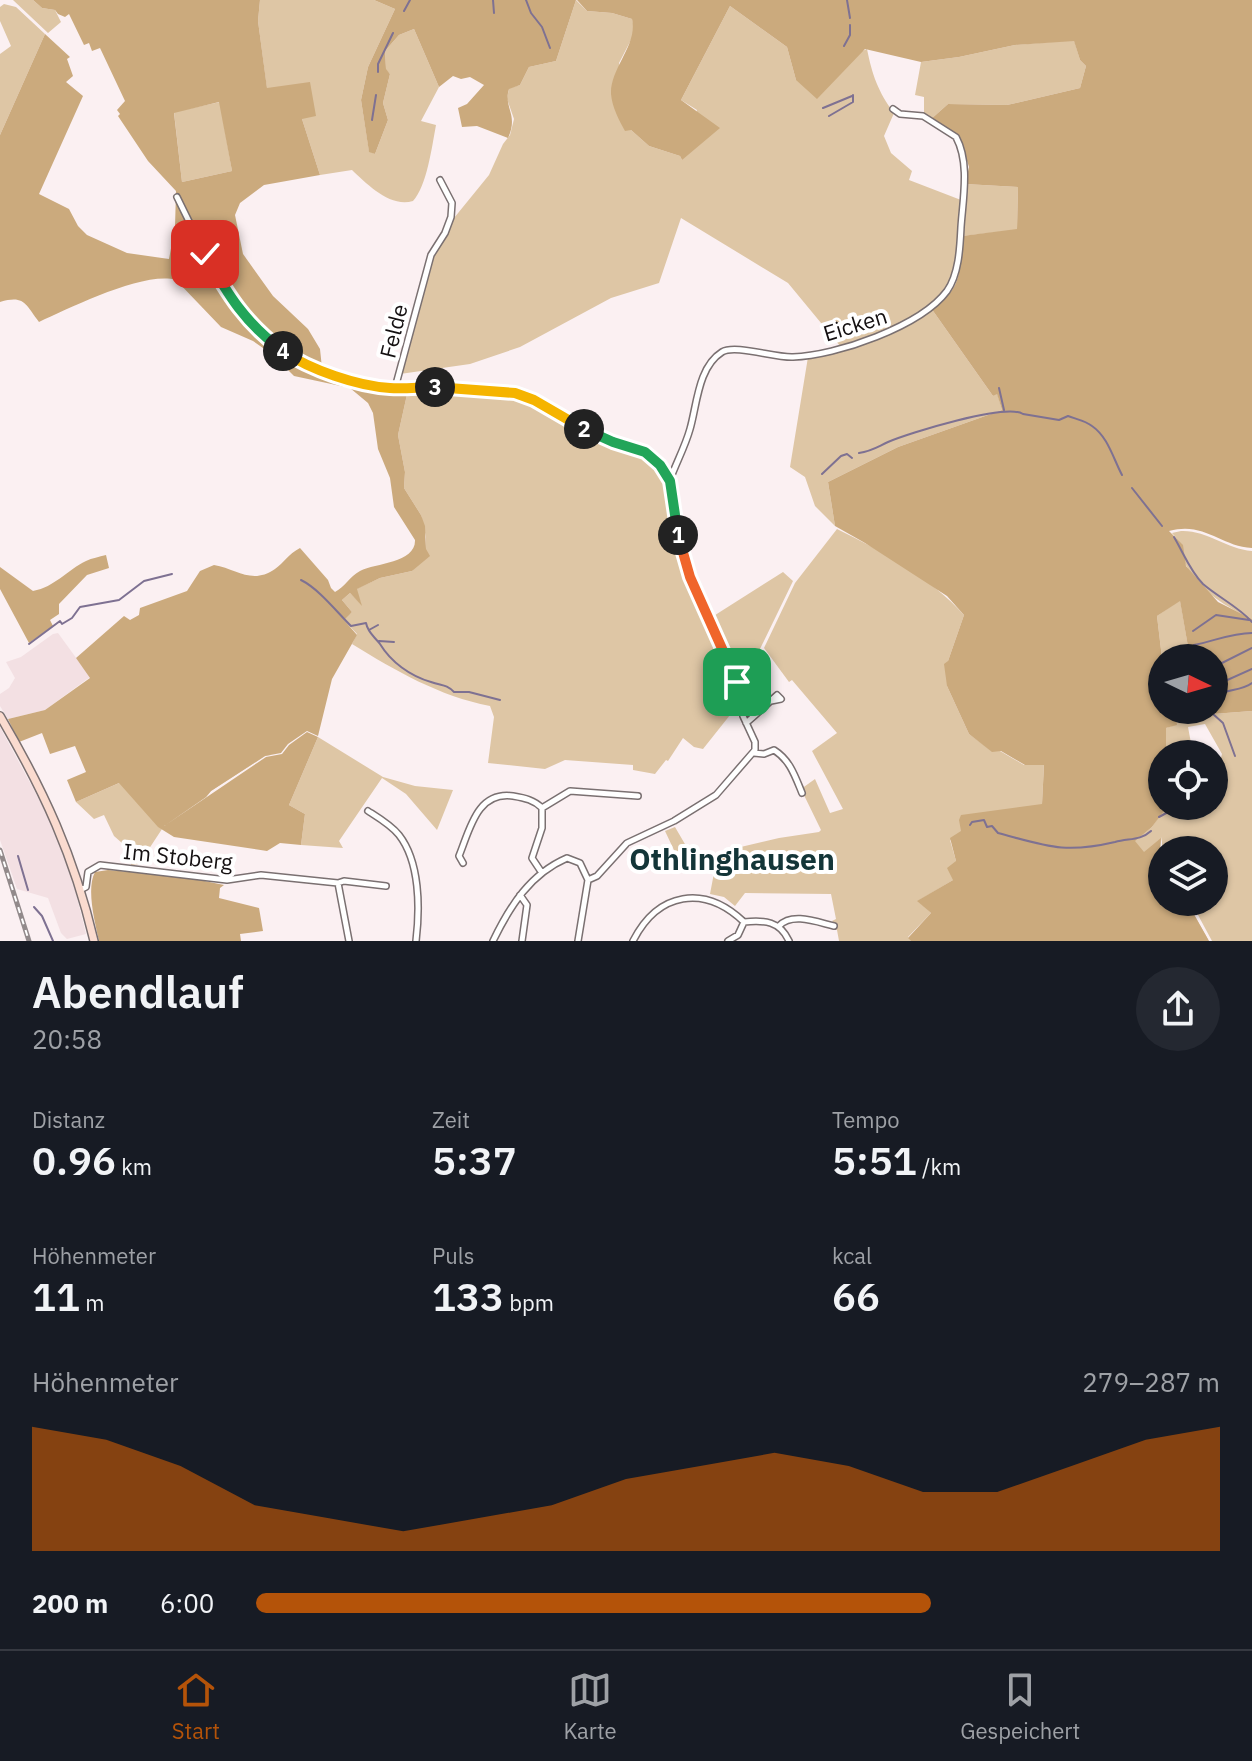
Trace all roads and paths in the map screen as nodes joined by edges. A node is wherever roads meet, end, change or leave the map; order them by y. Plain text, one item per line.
1 (893, 109) dead end
2 (440, 180) dead end
3 (177, 197) dead end
4 (395, 388) junction
5 (670, 481) junction
6 (771, 701) dead end
7 (0, 716) edge
8 (746, 723) junction
9 (754, 753) junction
10 (802, 793) dead end
11 (638, 796) dead end
12 (542, 808) junction
13 (368, 811) dead end
14 (463, 863) dead end
15 (542, 873) junction
16 (588, 880) junction
17 (338, 883) junction
18 (386, 886) dead end
19 (80, 890) junction
20 (520, 895) junction
21 (744, 922) junction
22 (831, 923) dead end
23 (779, 926) junction
24 (94, 941) edge
25 (349, 941) edge
26 (416, 941) edge
27 (493, 941) edge
28 (522, 941) edge
29 (578, 941) edge
30 (633, 941) edge
31 (728, 941) edge
32 (789, 941) edge

1 - 5 street, Eicken
2 - 4 street, Felde
3 - 4 street
4 - 5 street, Felde
5 - 8 street
6 - 8 street
7 - 19 main road
8 - 9 street
9 - 10 street
9 - 16 street
11 - 12 street
12 - 14 street
12 - 15 street
13 - 26 street
15 - 16 street
15 - 20 street
16 - 29 street
17 - 18 street, Im Stoberg
17 - 19 street, Im Stoberg
17 - 25 street
19 - 24 main road
20 - 27 street
20 - 28 street
21 - 23 street
21 - 30 street
21 - 31 street
22 - 23 street
23 - 32 street

